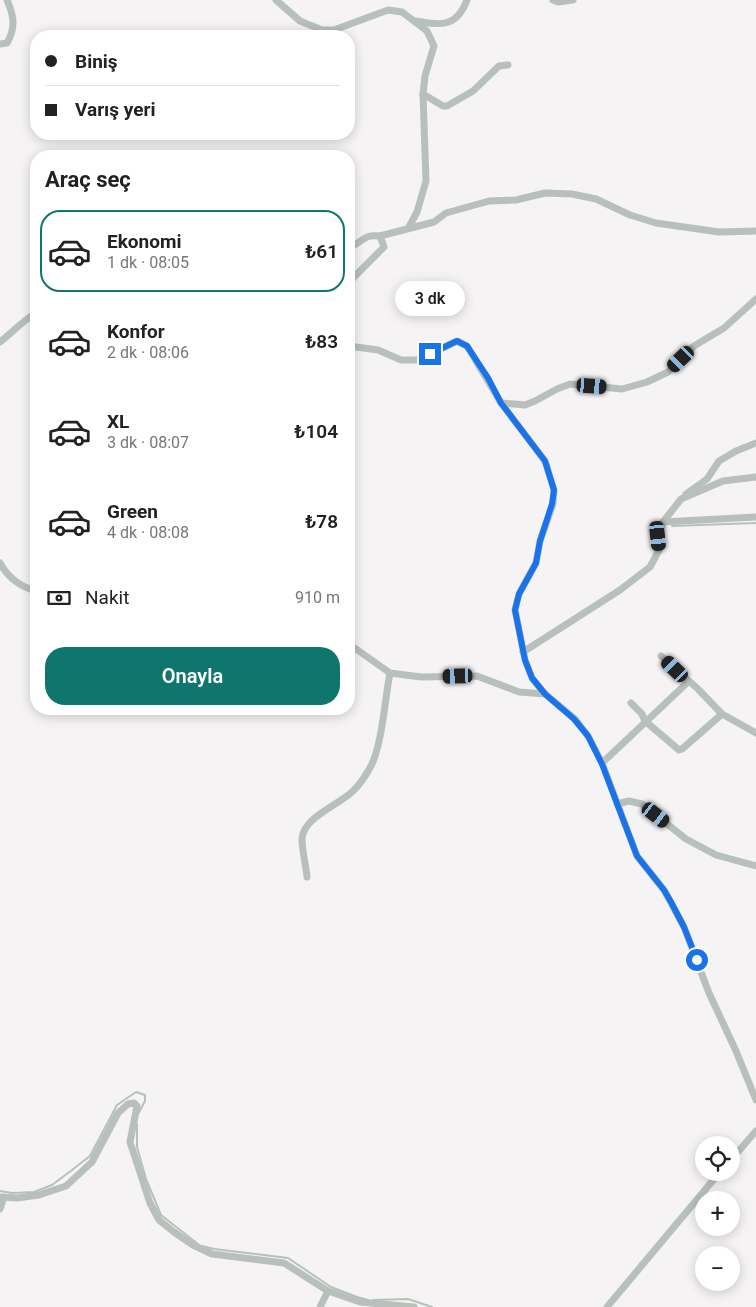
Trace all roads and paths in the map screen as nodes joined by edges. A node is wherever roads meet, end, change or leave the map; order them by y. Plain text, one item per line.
1 (7, 0) edge
2 (276, 0) edge
3 (467, 0) edge
4 (553, 0) edge
5 (573, 0) edge
6 (416, 21) junction
7 (0, 44) edge
8 (508, 65) dead end
9 (423, 94) junction
10 (409, 228) junction
11 (756, 231) edge
12 (380, 236) junction
13 (355, 244) edge
14 (355, 276) edge
15 (756, 300) edge
16 (30, 318) edge
17 (0, 342) edge
18 (355, 347) edge
19 (501, 403) junction
20 (756, 443) edge
21 (756, 477) edge
22 (681, 499) junction
23 (756, 517) edge
24 (663, 522) junction
25 (0, 563) edge
26 (30, 589) edge
27 (355, 648) edge
28 (524, 652) junction
29 (661, 656) dead end
30 (390, 673) junction
31 (688, 682) junction
32 (545, 694) junction
33 (631, 703) dead end
34 (722, 714) junction
35 (645, 721) junction
36 (756, 734) edge
37 (602, 764) junction
38 (617, 804) junction
39 (756, 866) edge
40 (307, 877) dead end
41 (756, 1100) edge
42 (756, 1131) edge
43 (740, 1150) edge
44 (713, 1181) edge
45 (2, 1197) edge
46 (0, 1209) edge
47 (328, 1291) junction
48 (320, 1307) edge
49 (414, 1307) edge
50 (608, 1307) edge

1 - 7 street
2 - 6 street
3 - 6 street
4 - 5 street
6 - 9 street
8 - 9 street
9 - 10 street
10 - 11 street
10 - 12 street
12 - 13 street
12 - 14 street
15 - 19 street
16 - 17 street
18 - 19 street
19 - 28 street
20 - 22 street
21 - 22 street
22 - 24 street
23 - 24 street
24 - 28 street
25 - 26 street
27 - 30 street
28 - 32 street
29 - 31 street
30 - 32 street
30 - 40 street
31 - 34 street
31 - 35 street
32 - 37 street
33 - 35 street
34 - 35 street
34 - 36 street
35 - 37 street
37 - 38 street
38 - 39 street
38 - 41 street
42 - 43 street
44 - 50 street
45 - 46 street
45 - 47 street
47 - 48 street
47 - 49 street

